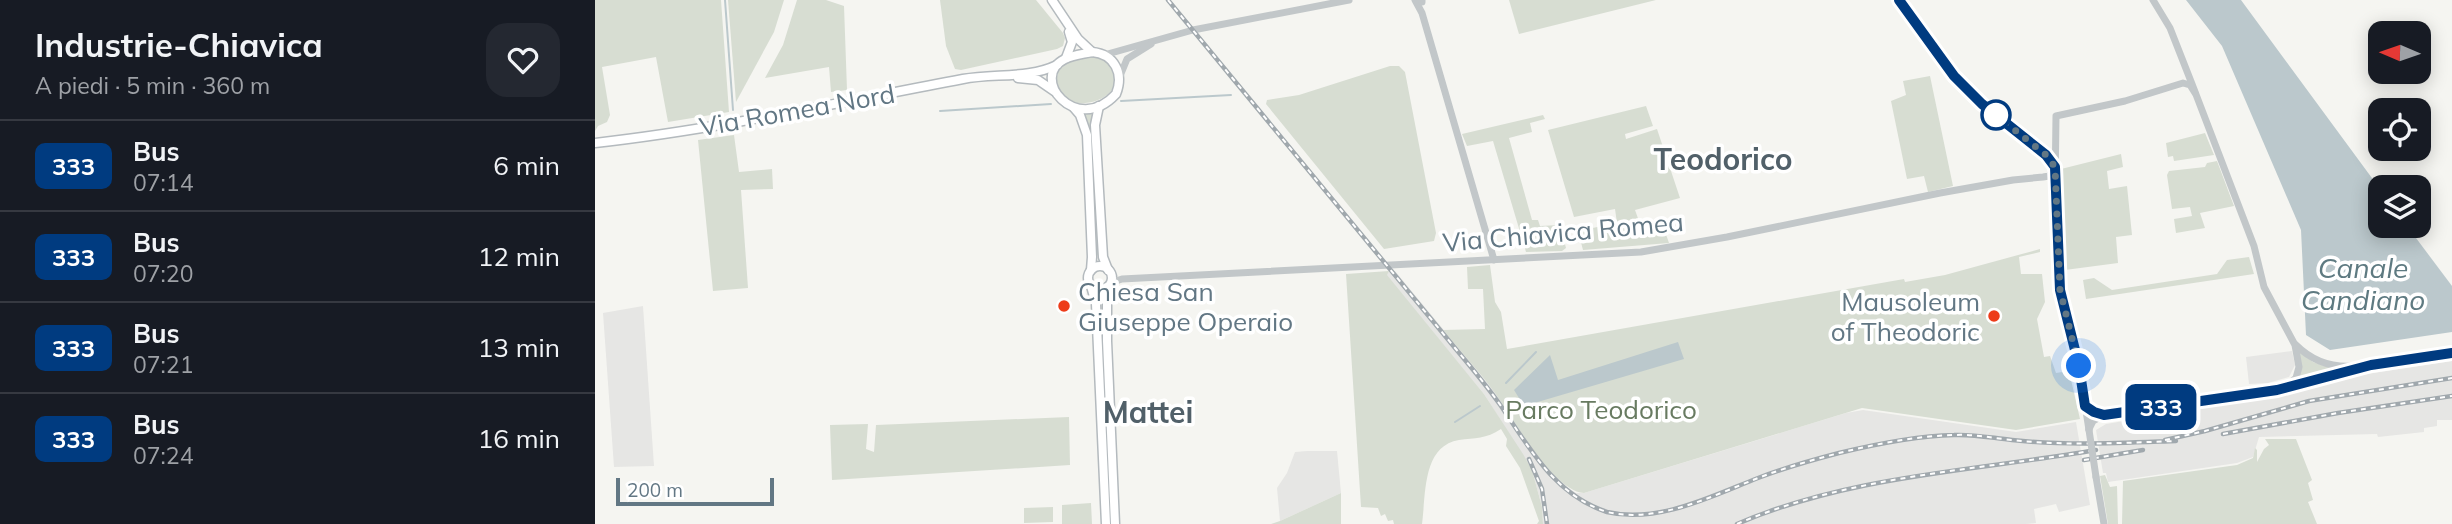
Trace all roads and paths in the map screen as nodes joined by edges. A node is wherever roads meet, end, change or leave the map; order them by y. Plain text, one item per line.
1 (1052, 0) edge
2 (1349, 0) edge
3 (1421, 0) edge
4 (1899, 0) edge
5 (2153, 0) edge
6 (1062, 16) junction
7 (1159, 40) junction
8 (1092, 52) junction
9 (1104, 55) junction
10 (1066, 58) junction
11 (1057, 65) junction
12 (998, 75) junction
13 (1120, 77) junction
14 (1055, 91) junction
15 (2195, 93) junction
16 (1099, 106) junction
17 (1074, 108) junction
18 (2055, 134) junction
19 (2029, 140) junction
20 (595, 143) edge
21 (2055, 167) junction
22 (2043, 177) junction
23 (2055, 191) junction
24 (1494, 260) junction
25 (1091, 270) junction
26 (1109, 271) junction
27 (1122, 278) junction
28 (1108, 285) junction
29 (1091, 286) junction
30 (2295, 345) junction
31 (2452, 353) edge
32 (2371, 365) junction
33 (2267, 391) junction
34 (2085, 406) junction
35 (2104, 415) junction
36 (2089, 430) junction
37 (1106, 524) edge
38 (1115, 524) edge
39 (2104, 524) edge

1 - 6 main road
2 - 7 street
3 - 24 street
4 - 19 street
5 - 15 street
6 - 8 main road
6 - 10 main road
7 - 9 street
7 - 13 street
8 - 9 main road
8 - 10 main road
9 - 13 main road
10 - 11 main road
11 - 12 main road, Via Romea Nord
11 - 14 main road
12 - 14 main road, Via Romea Nord
12 - 20 main road, Via Romea Nord
13 - 16 main road
14 - 17 main road
15 - 18 street
15 - 30 street
16 - 17 main road
16 - 26 main road
17 - 25 main road
18 - 19 street
18 - 21 street
19 - 21 street
21 - 22 street
21 - 23 street
22 - 23 street
22 - 24 street, Via Chiavica Romea
23 - 34 street
24 - 27 street, Via Chiavica Romea
25 - 26 main road
25 - 29 main road
26 - 27 street, Via Chiavica Romea
26 - 28 main road
27 - 28 street, Via Chiavica Romea
28 - 29 main road
28 - 38 main road
29 - 37 main road
30 - 32 street
30 - 33 street
31 - 32 street
32 - 33 street
33 - 35 street
34 - 35 street
34 - 36 street
35 - 36 street
36 - 39 street, bridge

